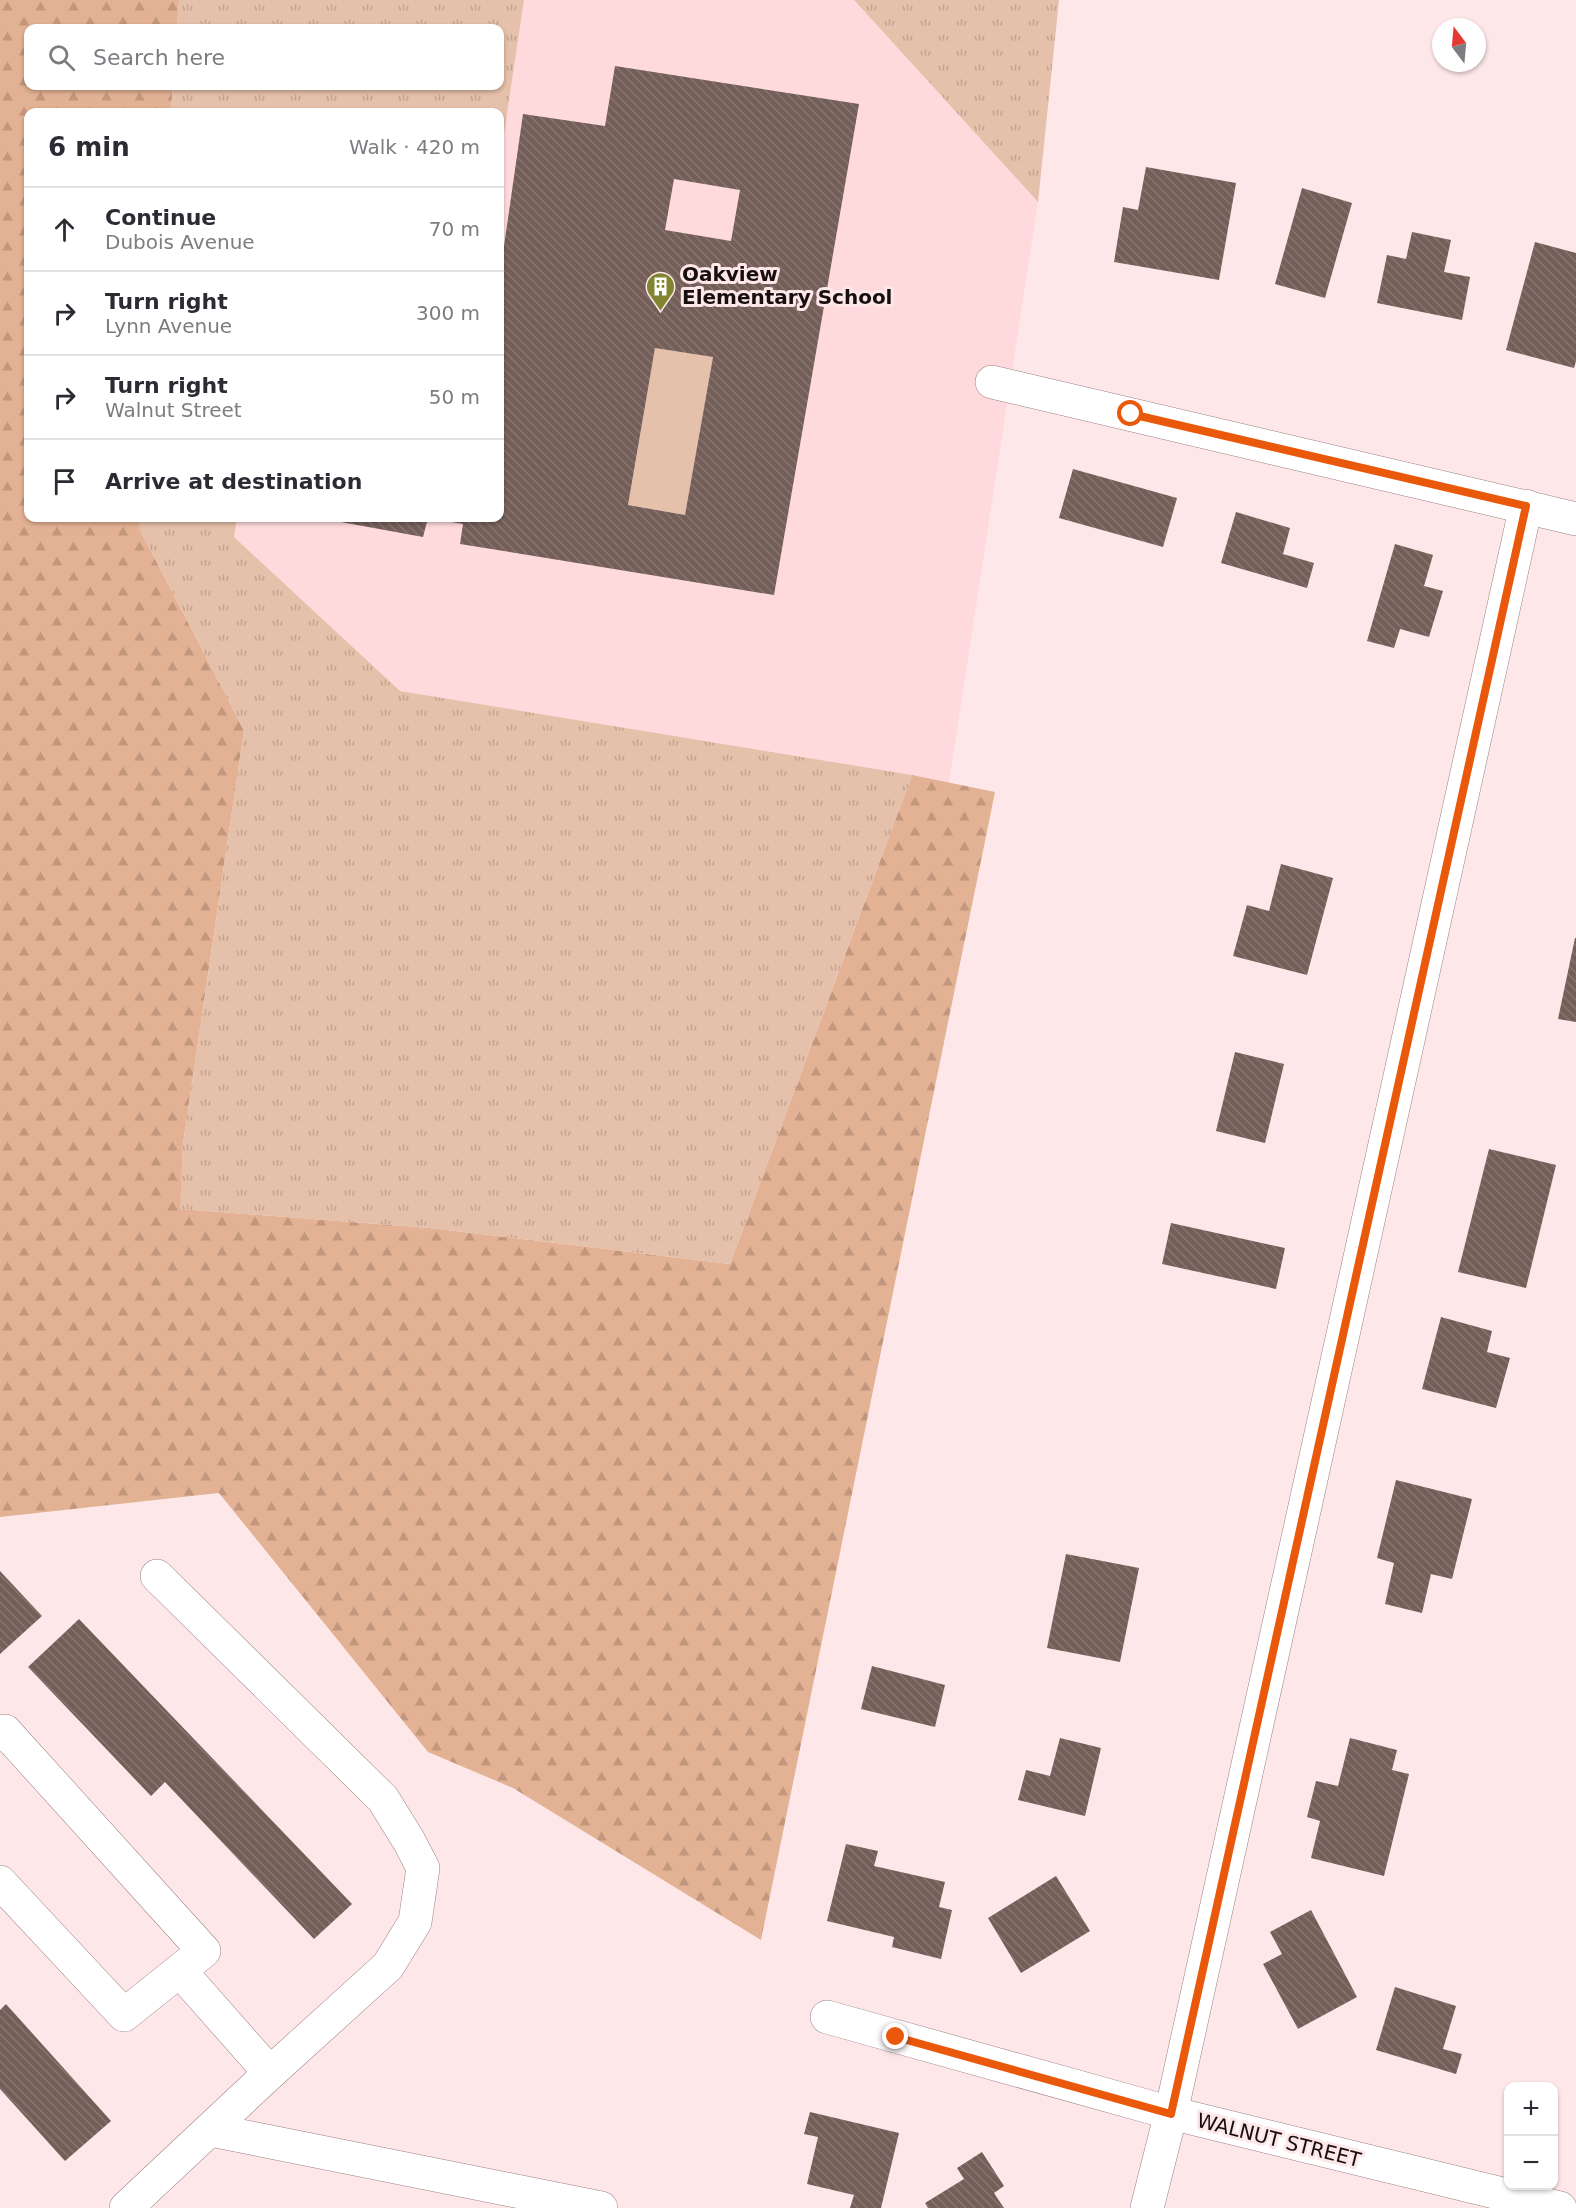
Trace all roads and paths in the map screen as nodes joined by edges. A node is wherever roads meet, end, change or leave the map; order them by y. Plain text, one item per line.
1 (992, 382) dead end
2 (1526, 506) junction
3 (1576, 519) edge
4 (157, 1576) dead end
5 (0, 1735) edge
6 (0, 1882) edge
7 (180, 1971) junction
8 (827, 2017) dead end
9 (270, 2073) junction
10 (1171, 2114) junction
11 (211, 2130) junction
12 (126, 2208) edge
13 (601, 2208) edge
14 (1147, 2208) edge
15 (1560, 2208) edge

1 - 2 street
2 - 3 street
2 - 10 street
4 - 9 street
5 - 7 street
6 - 7 street
7 - 9 street
8 - 10 street, WALNUT STREET
9 - 11 street
10 - 14 street
10 - 15 street, WALNUT STREET
11 - 12 street
11 - 13 street

